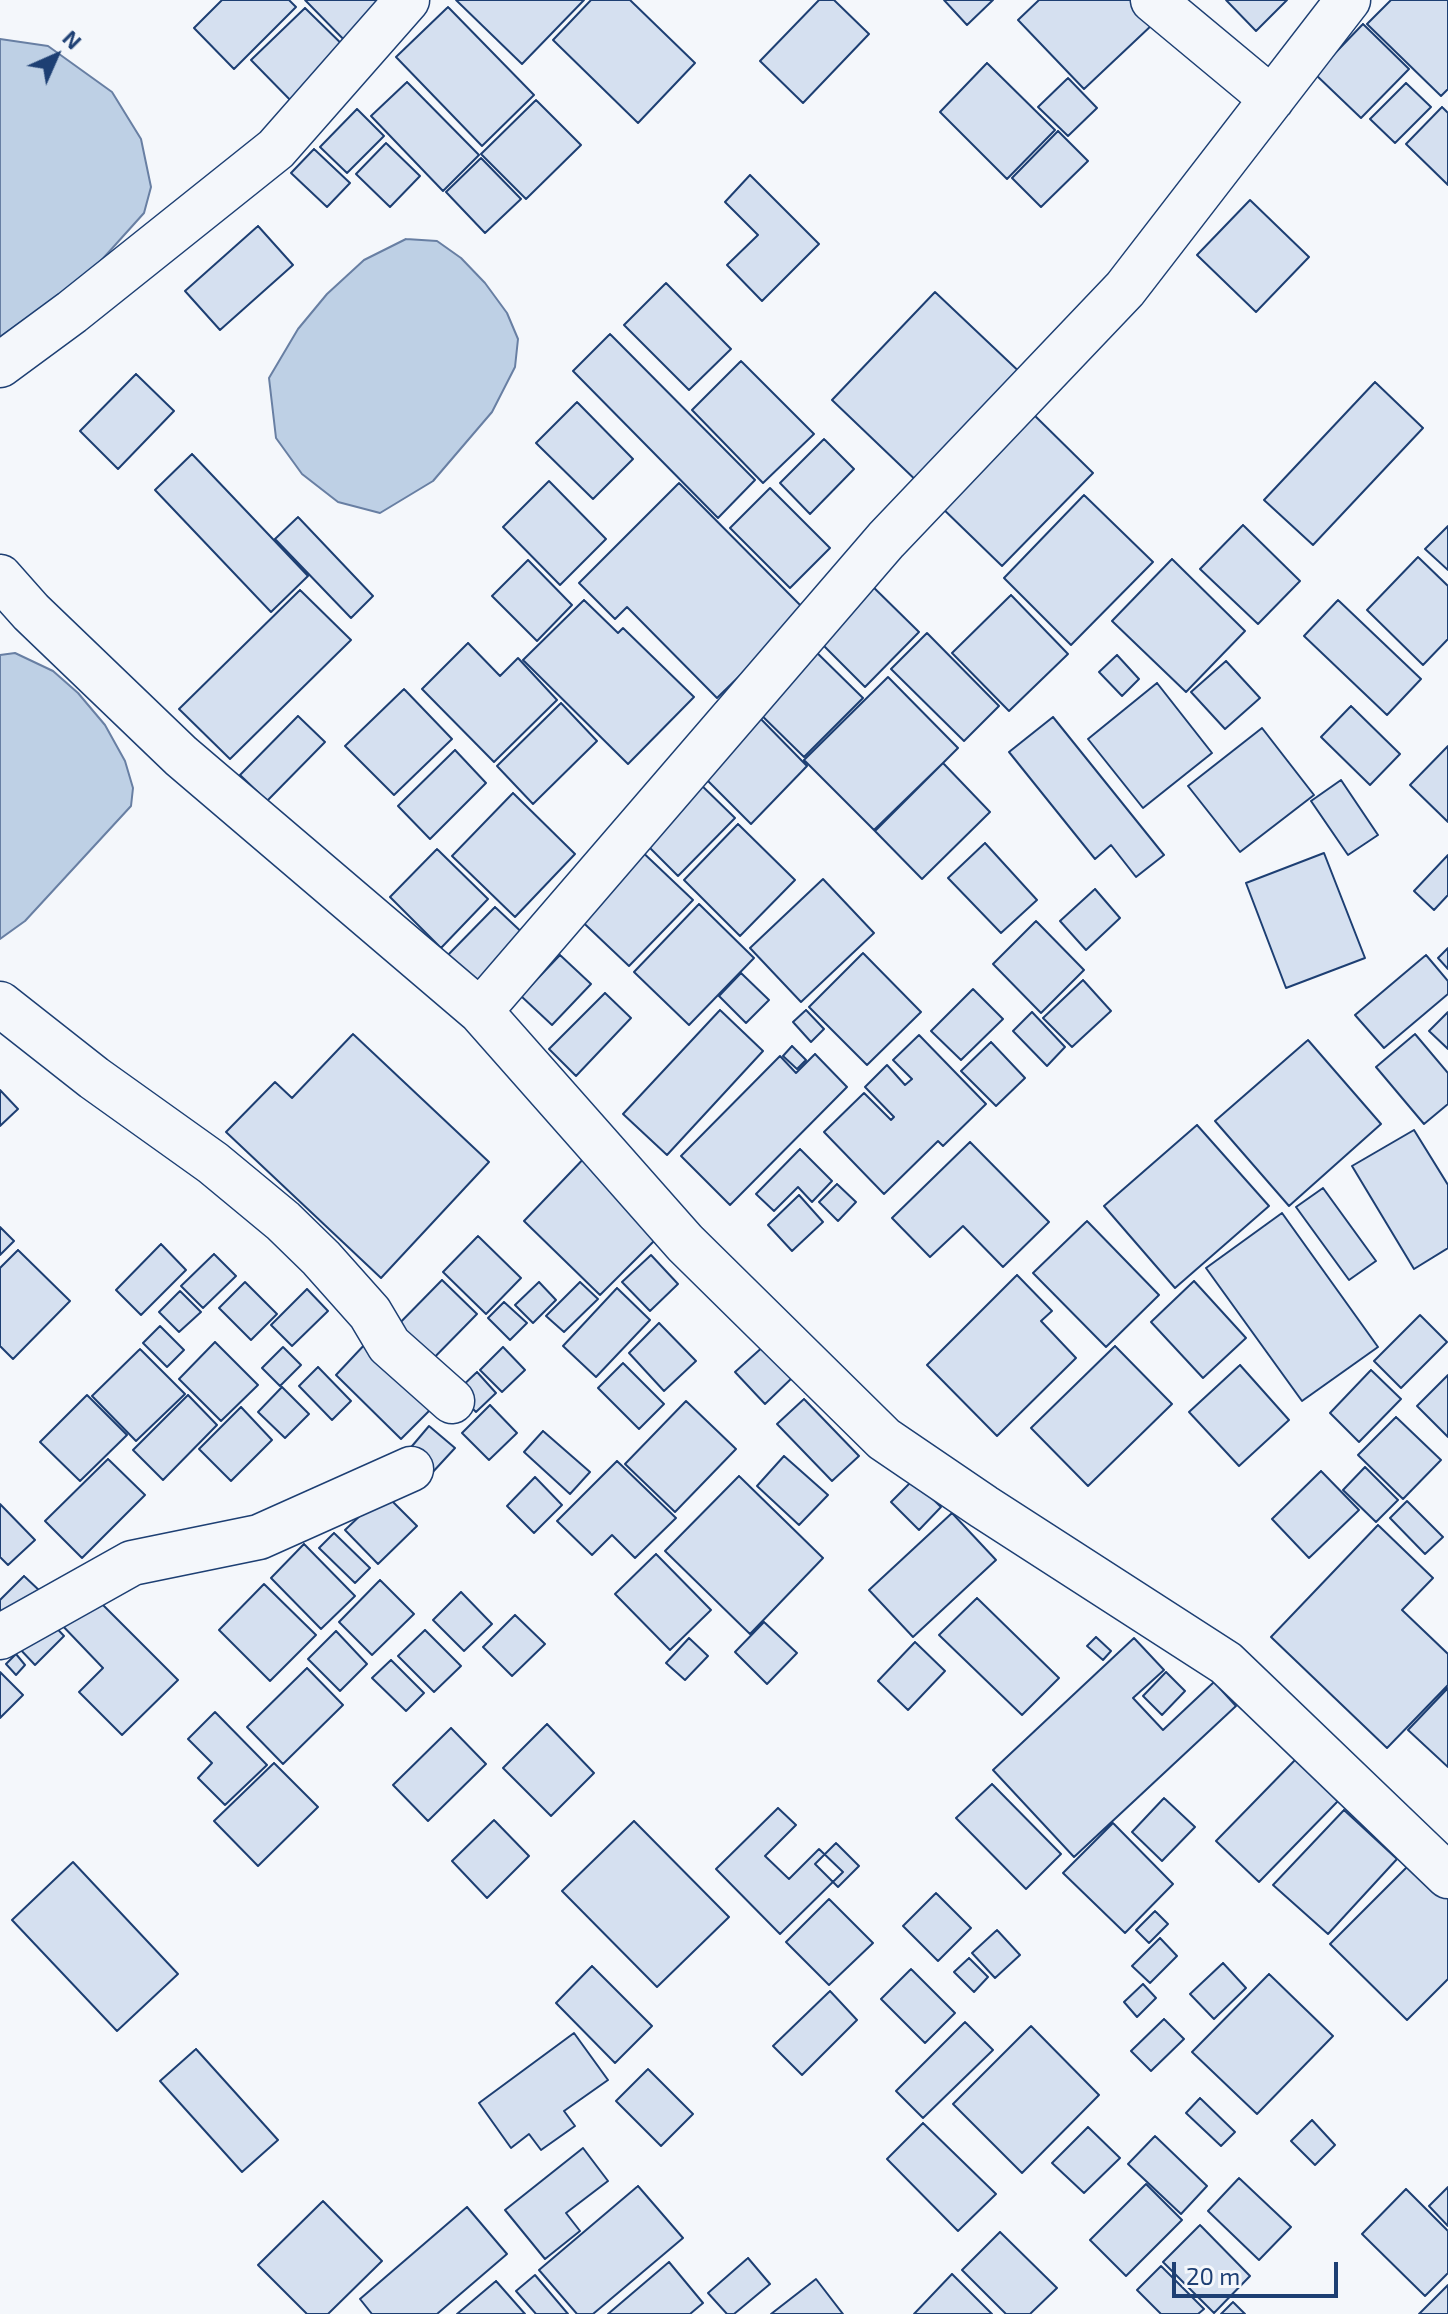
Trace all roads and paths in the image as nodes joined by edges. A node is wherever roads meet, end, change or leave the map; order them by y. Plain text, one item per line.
1 (407, 0) edge
2 (1153, 0) edge
3 (1348, 0) edge
4 (1272, 99) junction
5 (0, 365) edge
6 (0, 577) edge
7 (0, 1004) edge
8 (480, 1011) junction
9 (452, 1401) dead end
10 (411, 1469) dead end
11 (0, 1637) edge
12 (1448, 1876) edge

1 - 5 street
2 - 4 street
3 - 4 street
4 - 8 street
6 - 8 street
7 - 9 street
8 - 12 street
10 - 11 street

